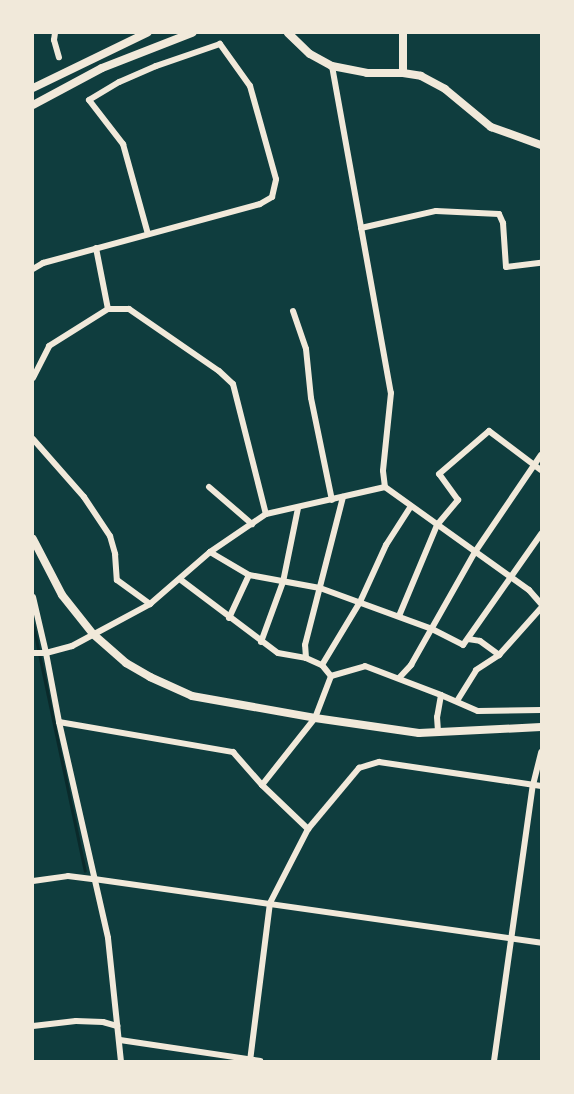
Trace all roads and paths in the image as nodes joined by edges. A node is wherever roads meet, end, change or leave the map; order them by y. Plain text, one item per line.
1 (55, 33) edge
2 (147, 33) edge
3 (192, 33) edge
4 (288, 33) edge
5 (403, 33) edge
6 (59, 57) dead end
7 (332, 66) junction
8 (403, 73) junction
9 (33, 88) edge
10 (33, 105) edge
11 (541, 145) edge
12 (361, 228) junction
13 (148, 234) junction
14 (96, 248) junction
15 (541, 263) edge
16 (33, 268) edge
17 (108, 309) junction
18 (293, 311) dead end
19 (33, 378) edge
20 (33, 439) edge
21 (541, 455) edge
22 (533, 466) junction
23 (541, 470) edge
24 (209, 487) dead end
25 (385, 487) junction
26 (343, 497) junction
27 (332, 500) junction
28 (411, 506) junction
29 (298, 508) junction
30 (266, 514) junction
31 (252, 524) junction
32 (436, 525) junction
33 (541, 534) edge
34 (33, 539) edge
35 (210, 552) junction
36 (475, 552) junction
37 (249, 575) junction
38 (512, 578) junction
39 (181, 580) junction
40 (283, 582) junction
41 (320, 588) junction
42 (33, 597) edge
43 (360, 602) junction
44 (150, 604) junction
45 (541, 606) edge
46 (399, 616) junction
47 (229, 618) junction
48 (432, 629) junction
49 (93, 634) junction
50 (468, 639) junction
51 (261, 642) junction
52 (33, 652) edge
53 (46, 653) junction
54 (499, 655) junction
55 (306, 658) junction
56 (322, 665) junction
57 (331, 676) junction
58 (399, 678) junction
59 (441, 695) junction
60 (457, 701) junction
61 (541, 710) edge
62 (315, 718) junction
63 (58, 722) junction
64 (541, 728) edge
65 (438, 733) junction
66 (541, 752) edge
67 (262, 785) junction
68 (533, 785) junction
69 (541, 786) edge
70 (308, 829) junction
71 (94, 879) junction
72 (33, 881) edge
73 (270, 903) junction
74 (511, 938) junction
75 (541, 943) edge
76 (33, 1026) edge
77 (117, 1026) junction
78 (120, 1041) junction
79 (250, 1060) edge
80 (121, 1061) edge
81 (260, 1061) edge
82 (494, 1061) edge

1 - 6 street
2 - 9 main road
3 - 10 main road
4 - 7 street
5 - 8 street
7 - 8 street
7 - 12 street
8 - 11 street
12 - 15 street
12 - 25 street
13 - 13 street
13 - 14 street
14 - 16 street
14 - 17 street
17 - 19 street
17 - 30 street
18 - 27 street
20 - 44 street
21 - 22 street
22 - 23 street
22 - 32 street
22 - 36 street
24 - 31 street
25 - 26 street
25 - 28 street
26 - 27 street
26 - 41 street
27 - 29 street
28 - 32 street
28 - 43 street
29 - 30 street
29 - 40 street
30 - 31 street
31 - 35 street
32 - 36 street
32 - 46 street
33 - 38 street
34 - 49 street
35 - 37 street
35 - 39 street
36 - 38 street
36 - 48 street
37 - 40 street
37 - 47 street
38 - 45 street
38 - 50 street
39 - 44 street
39 - 47 street
40 - 41 street
40 - 51 street
41 - 43 street
41 - 55 street
42 - 53 street
43 - 46 street
43 - 56 street
44 - 49 street
45 - 54 street
46 - 48 street
47 - 51 street
48 - 50 street
48 - 58 street
49 - 53 street
49 - 62 street
50 - 54 street
51 - 55 street
52 - 53 street
53 - 63 street
54 - 60 street
55 - 56 street
56 - 57 street
57 - 58 street
57 - 62 street
58 - 59 street
59 - 60 street
59 - 65 street
60 - 61 street
62 - 65 street
62 - 67 street
63 - 67 street
63 - 71 street
64 - 65 street
66 - 68 street
67 - 70 street
68 - 69 street
68 - 70 street
68 - 74 street
70 - 73 street
71 - 72 street
71 - 73 street
71 - 77 street
73 - 74 street
73 - 79 street
74 - 75 street
74 - 82 street
76 - 77 street
77 - 78 street
78 - 79 street
78 - 80 street
79 - 81 street

